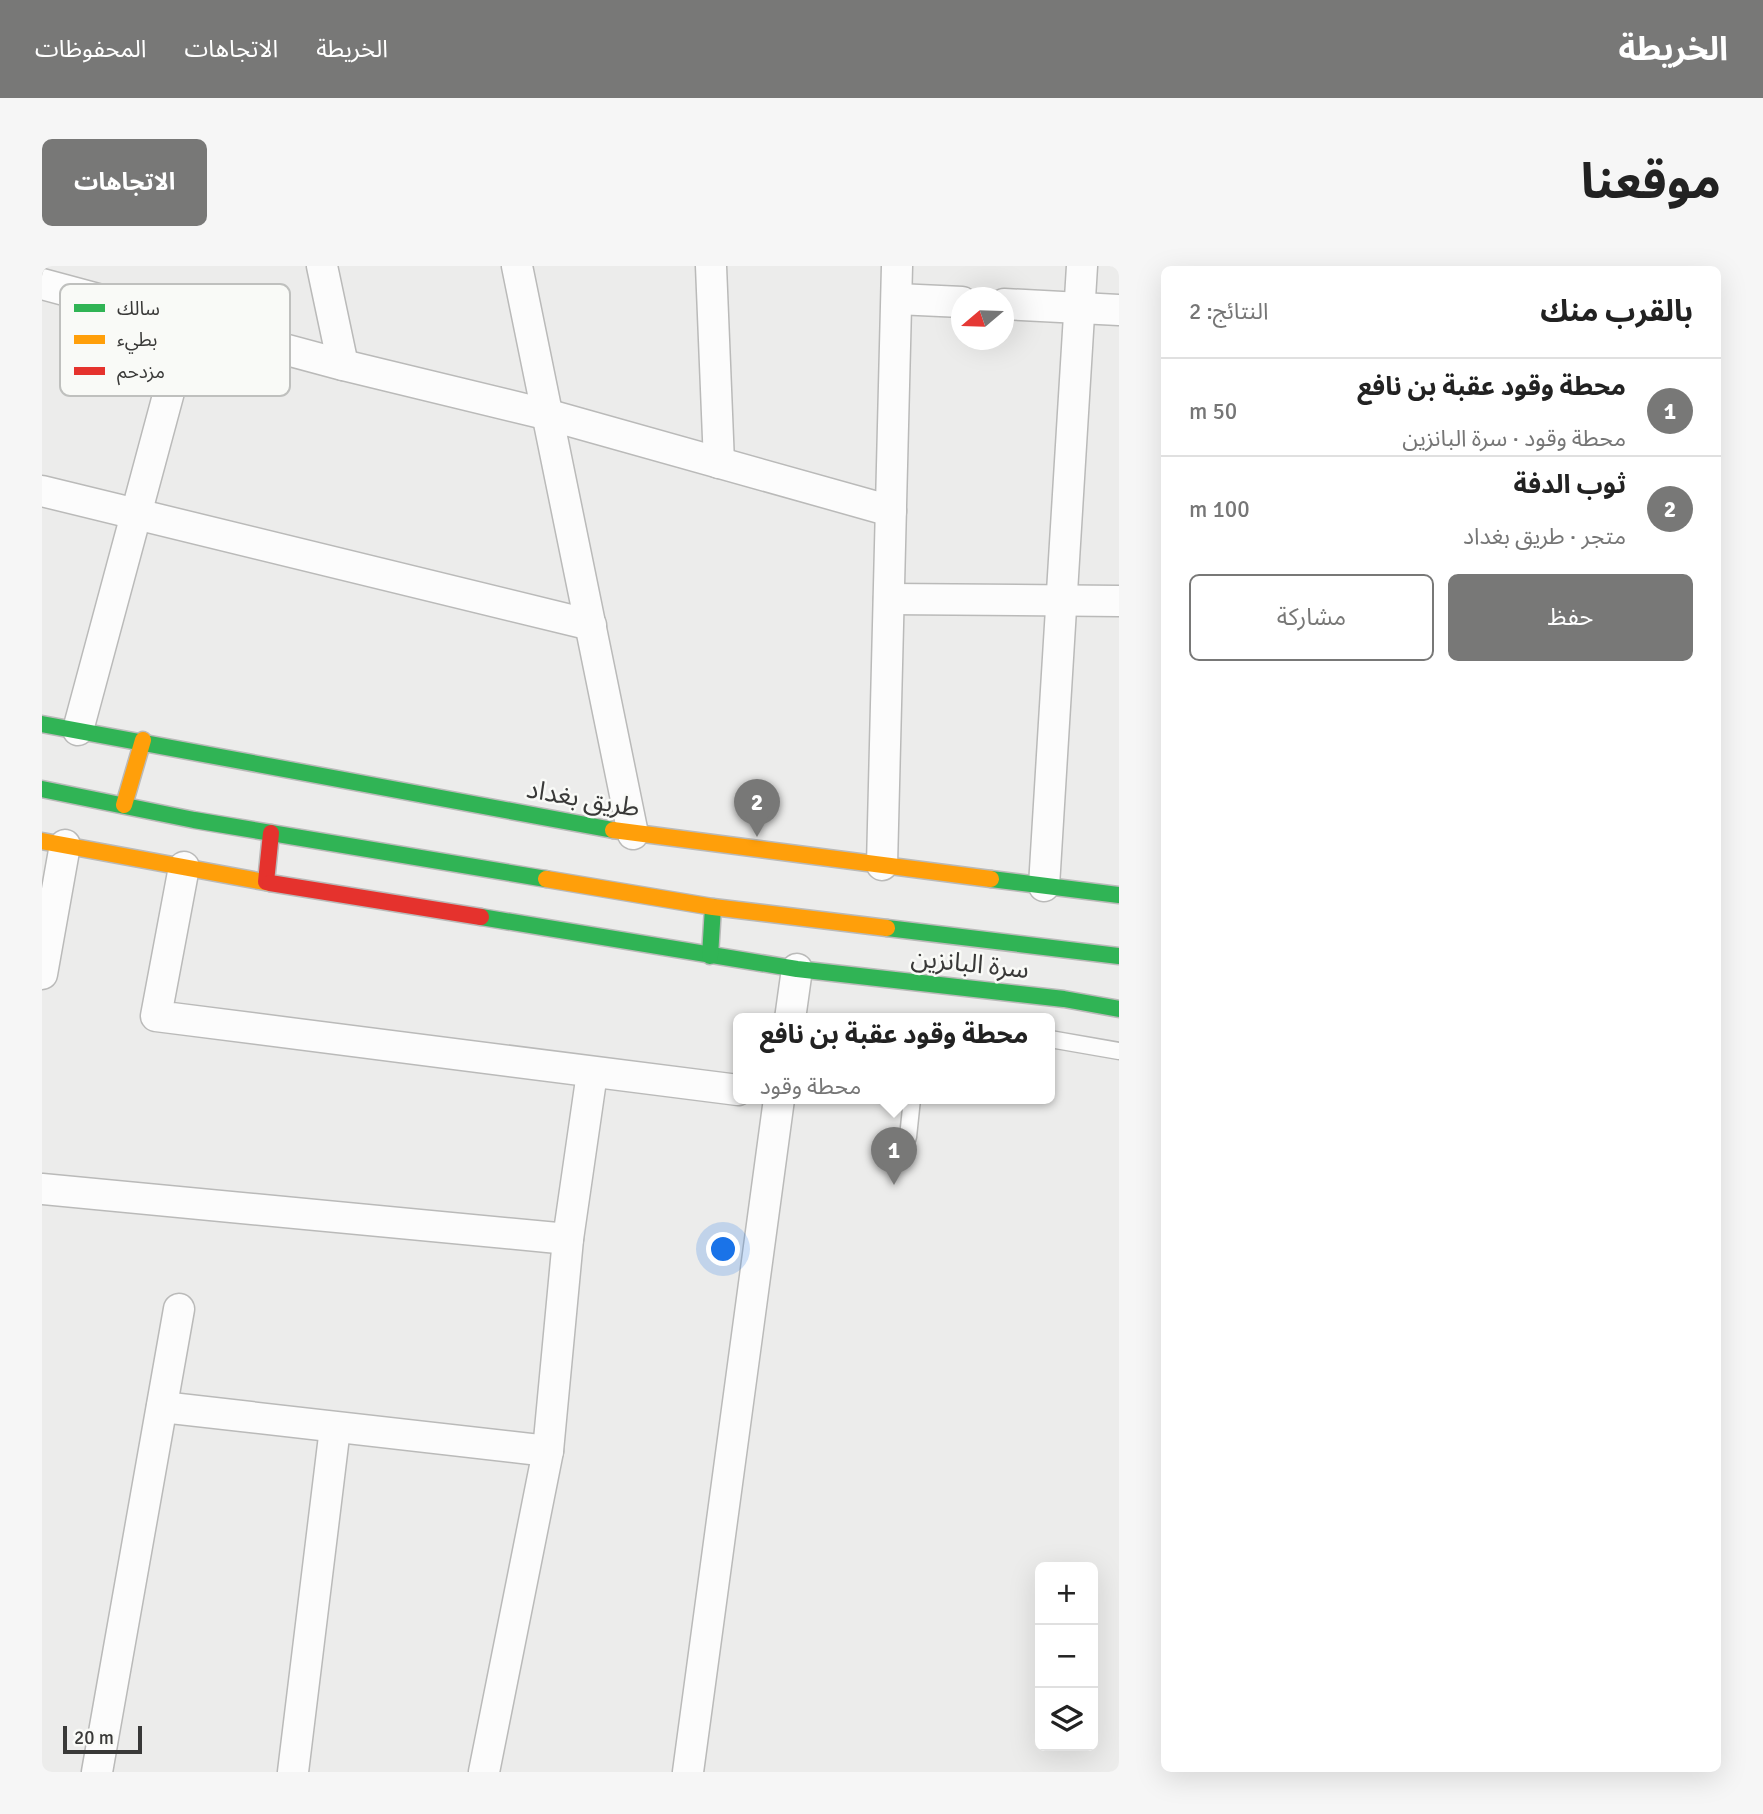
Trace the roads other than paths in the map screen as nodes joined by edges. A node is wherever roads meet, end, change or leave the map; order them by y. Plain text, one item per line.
1 (321, 266) edge
2 (517, 266) edge
3 (711, 266) edge
4 (897, 266) edge
5 (1082, 266) edge
6 (42, 284) edge
7 (60, 289) edge
8 (897, 299) junction
9 (951, 302) edge
10 (1014, 305) edge
11 (1079, 308) junction
12 (1119, 310) edge
13 (290, 351) edge
14 (343, 365) junction
15 (167, 396) edge
16 (549, 415) junction
17 (719, 463) junction
18 (42, 491) edge
19 (891, 511) junction
20 (134, 515) junction
21 (1061, 598) junction
22 (889, 599) junction
23 (1119, 601) edge
24 (591, 625) junction
25 (42, 724) edge
26 (78, 730) junction
27 (143, 740) junction
28 (42, 789) edge
29 (124, 805) junction
30 (271, 833) junction
31 (633, 834) junction
32 (53, 843) edge
33 (882, 865) junction
34 (184, 867) junction
35 (266, 882) junction
36 (1044, 886) junction
37 (1119, 895) edge
38 (713, 907) junction
39 (710, 956) junction
40 (1119, 956) edge
41 (806, 970) junction
42 (42, 974) edge
43 (1119, 1009) edge
44 (792, 1013) edge
45 (1055, 1041) edge
46 (1119, 1051) edge
47 (592, 1073) junction
48 (733, 1089) edge
49 (778, 1104) edge
50 (911, 1104) edge
51 (908, 1137) dead end
52 (42, 1189) edge
53 (568, 1239) junction
54 (179, 1309) dead end
55 (162, 1407) junction
56 (335, 1428) junction
57 (548, 1451) junction
58 (97, 1772) edge
59 (293, 1772) edge
60 (484, 1772) edge
61 (688, 1772) edge

1 - 14 street
2 - 16 street
3 - 17 street
4 - 8 street
5 - 11 street
6 - 7 street
8 - 9 street
8 - 19 street
10 - 11 street
11 - 12 street
11 - 21 street
13 - 14 street
14 - 16 street
15 - 20 street
16 - 17 street
16 - 24 street
17 - 19 street
18 - 20 street
19 - 22 street
20 - 24 street
20 - 26 street
21 - 22 street
21 - 23 street
21 - 36 street
22 - 33 street
24 - 31 street
25 - 26 main road, طريق بغداد
26 - 27 main road, طريق بغداد
27 - 29 main road
27 - 31 main road, طريق بغداد
28 - 29 main road
29 - 30 main road
30 - 35 main road
30 - 38 main road
31 - 33 main road, طريق بغداد
32 - 34 main road, سرة البانزين
32 - 42 street
33 - 36 main road, طريق بغداد
34 - 35 main road, سرة البانزين
34 - 47 street
35 - 39 main road, سرة البانزين
36 - 37 main road, طريق بغداد
38 - 39 main road
38 - 40 main road
39 - 41 main road, سرة البانزين
41 - 43 main road, سرة البانزين
41 - 44 street
45 - 46 lane
47 - 48 street
47 - 53 street
49 - 61 street
50 - 51 lane
52 - 53 street
53 - 57 street
54 - 55 street
55 - 56 street
55 - 58 street
56 - 57 street
56 - 59 street
57 - 60 street

